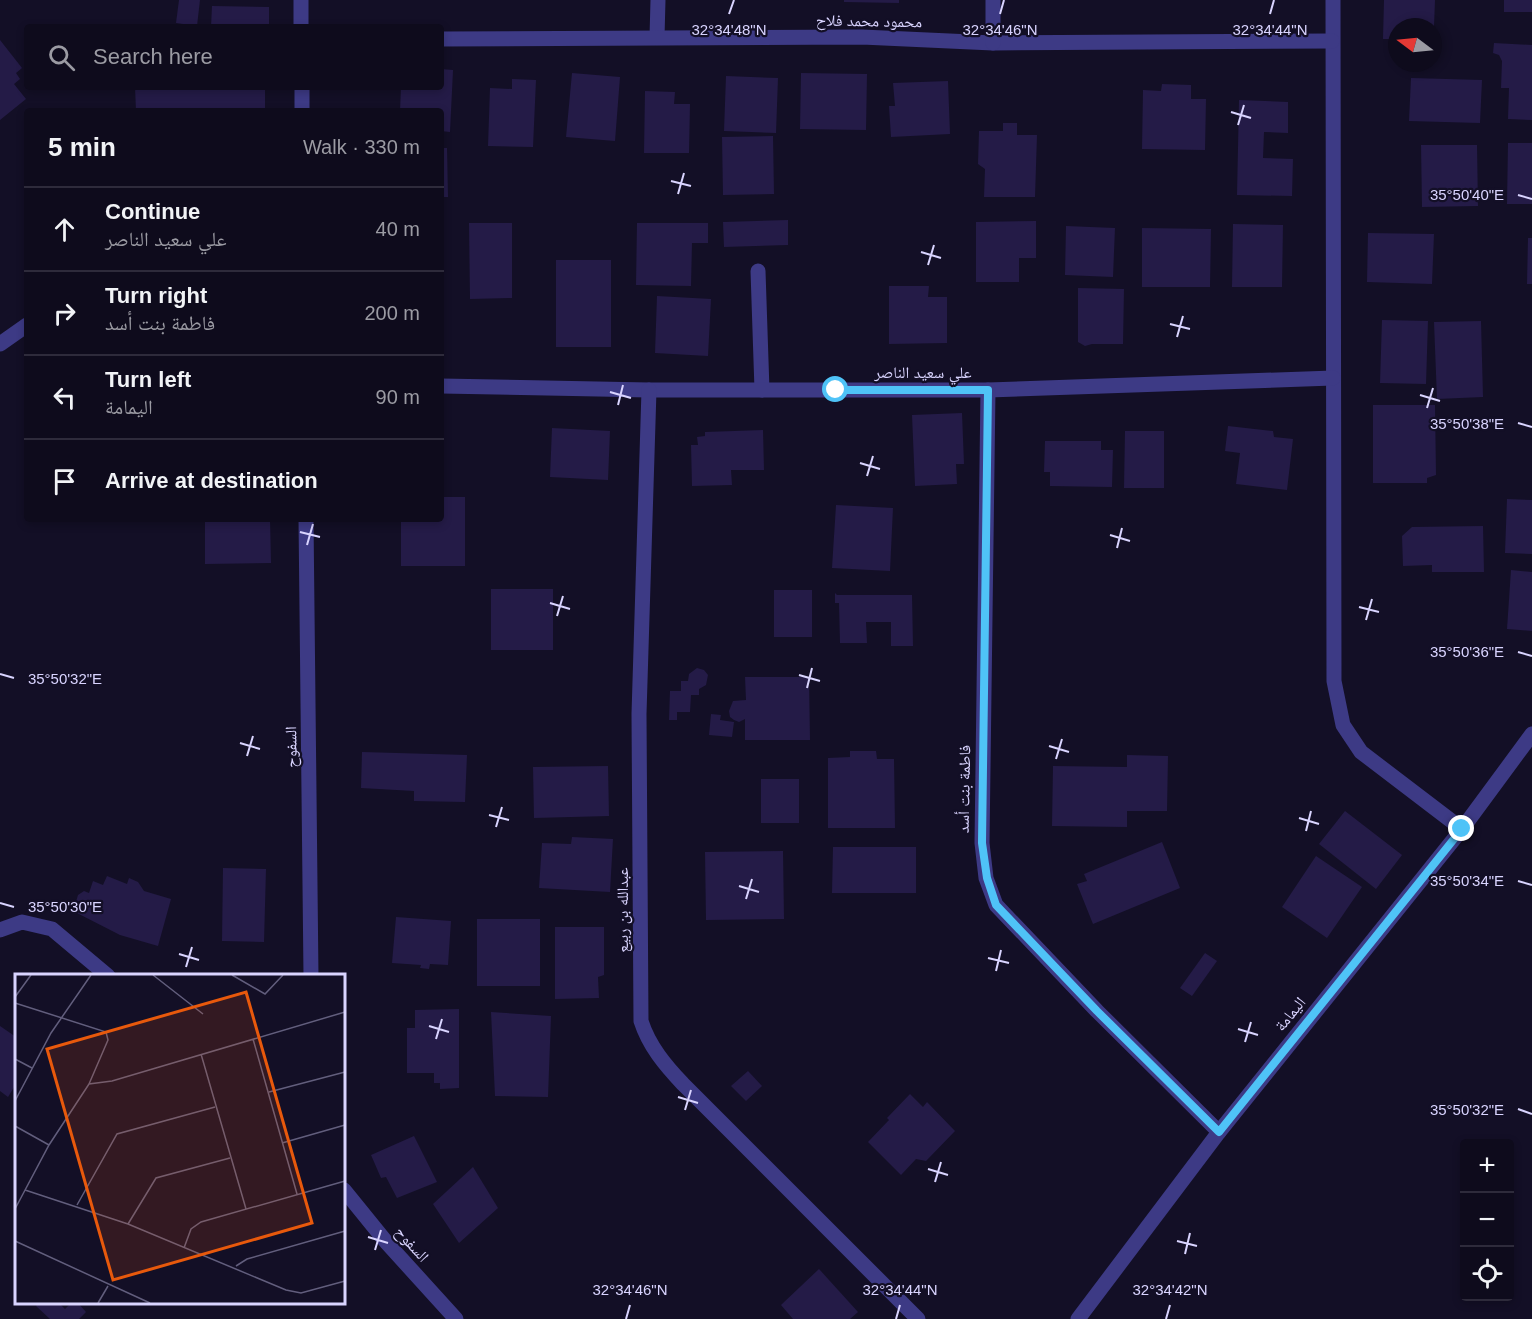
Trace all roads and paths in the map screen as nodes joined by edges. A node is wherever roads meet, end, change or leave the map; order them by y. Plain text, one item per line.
1 (301, 0) edge
2 (658, 0) edge
3 (993, 0) edge
4 (1333, 0) edge
5 (301, 24) edge
6 (657, 37) junction
7 (444, 39) edge
8 (1332, 41) junction
9 (993, 43) junction
10 (302, 90) edge
11 (302, 108) edge
12 (758, 272) dead end
13 (24, 327) edge
14 (0, 344) edge
15 (1333, 378) junction
16 (444, 386) edge
17 (649, 390) junction
18 (762, 390) junction
19 (988, 390) junction
20 (306, 522) edge
21 (1532, 734) edge
22 (1462, 829) junction
23 (0, 930) edge
24 (107, 974) edge
25 (311, 974) edge
26 (1219, 1132) junction
27 (345, 1191) edge
28 (456, 1319) edge
29 (918, 1319) edge
30 (1078, 1319) edge

1 - 5 street
2 - 6 street
3 - 9 street
4 - 8 street
6 - 7 street, محمود محمد فلاح
6 - 9 street, محمود محمد فلاح
8 - 9 street, محمود محمد فلاح
8 - 15 street
10 - 11 street
12 - 18 street
13 - 14 street
15 - 19 street, علي سعيد الناصر
15 - 22 street
16 - 17 street, علي سعيد الناصر
17 - 18 street, علي سعيد الناصر
17 - 29 street, عبدالله بن ربيع
18 - 19 street, علي سعيد الناصر
19 - 26 street, فاطمة بنت أسد
20 - 25 street, السفوح
21 - 22 street, اليمامة
22 - 26 street, اليمامة
23 - 24 street
26 - 30 street, اليمامة
27 - 28 street, السفوح

